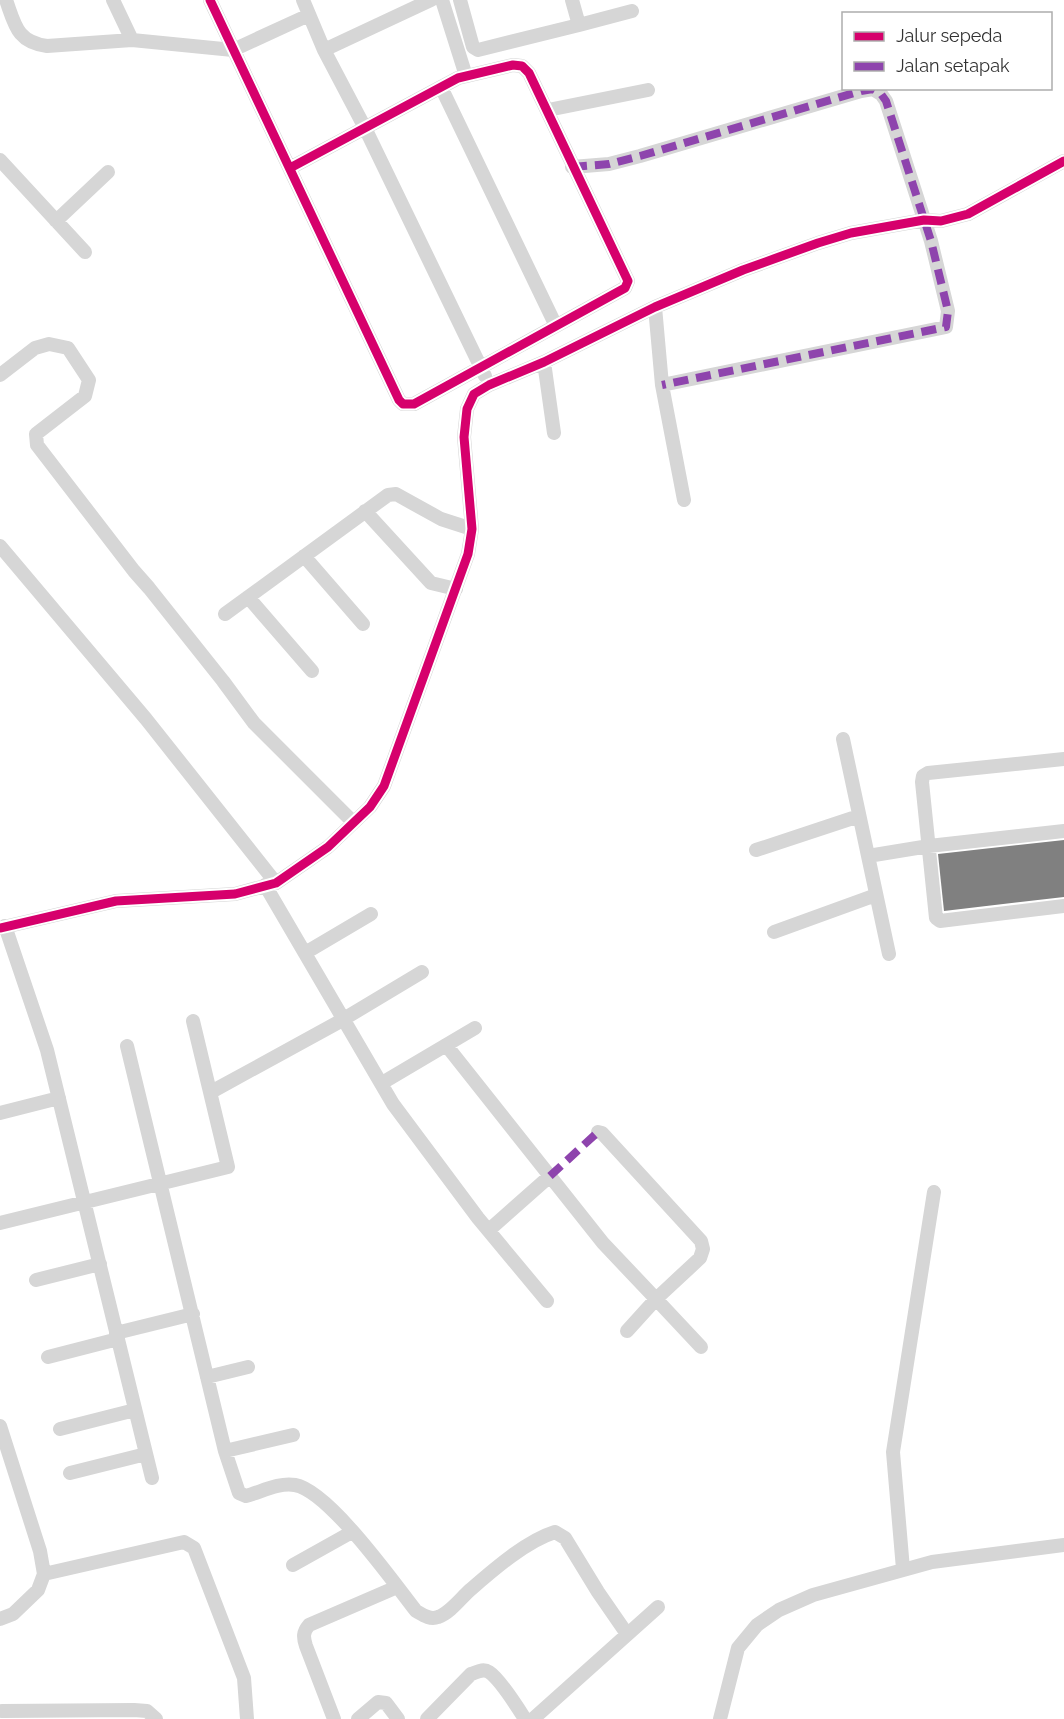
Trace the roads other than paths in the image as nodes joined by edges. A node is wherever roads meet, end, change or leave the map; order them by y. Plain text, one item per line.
1 (6, 0) edge
2 (113, 0) edge
3 (210, 0) edge
4 (303, 0) edge
5 (431, 0) edge
6 (442, 0) edge
7 (460, 0) edge
8 (572, 0) edge
9 (632, 11) dead end
10 (309, 15) junction
11 (579, 25) junction
12 (132, 40) junction
13 (233, 50) junction
14 (324, 50) junction
15 (466, 76) junction
16 (441, 87) junction
17 (648, 90) dead end
18 (869, 90) edge
19 (875, 90) edge
20 (548, 110) junction
21 (365, 128) junction
22 (0, 160) edge
23 (572, 167) junction
24 (1054, 167) edge
25 (290, 168) junction
26 (108, 172) dead end
27 (924, 220) junction
28 (56, 221) junction
29 (85, 252) dead end
30 (655, 307) junction
31 (556, 326) junction
32 (544, 362) junction
33 (482, 368) junction
34 (0, 375) edge
35 (489, 385) junction
36 (662, 386) junction
37 (554, 433) dead end
38 (684, 500) dead end
39 (364, 512) junction
40 (472, 529) junction
41 (0, 546) edge
42 (304, 556) junction
43 (456, 589) junction
44 (248, 597) junction
45 (225, 614) dead end
46 (363, 624) dead end
47 (312, 671) dead end
48 (843, 740) dead end
49 (1064, 759) edge
50 (859, 816) junction
51 (353, 822) junction
52 (1064, 831) edge
53 (929, 846) junction
54 (756, 850) dead end
55 (868, 856) junction
56 (270, 884) junction
57 (876, 895) junction
58 (1064, 906) edge
59 (371, 914) dead end
60 (3, 927) edge
61 (774, 932) dead end
62 (305, 953) junction
63 (889, 954) dead end
64 (422, 972) dead end
65 (344, 1018) junction
66 (193, 1021) dead end
67 (474, 1028) dead end
68 (446, 1045) junction
69 (127, 1047) dead end
70 (382, 1083) junction
71 (211, 1092) junction
72 (59, 1098) junction
73 (0, 1113) edge
74 (598, 1132) dead end
75 (550, 1176) junction
76 (160, 1184) junction
77 (934, 1192) dead end
78 (84, 1203) junction
79 (0, 1223) edge
80 (489, 1230) junction
81 (100, 1264) junction
82 (36, 1280) dead end
83 (656, 1299) junction
84 (547, 1300) dead end
85 (193, 1314) junction
86 (627, 1331) dead end
87 (117, 1336) junction
88 (701, 1347) dead end
89 (48, 1356) dead end
90 (248, 1367) dead end
91 (207, 1377) junction
92 (135, 1410) junction
93 (0, 1426) edge
94 (60, 1429) dead end
95 (293, 1435) dead end
96 (225, 1451) junction
97 (146, 1454) junction
98 (70, 1473) dead end
99 (152, 1478) dead end
100 (352, 1532) junction
101 (1064, 1545) edge
102 (293, 1565) dead end
103 (903, 1569) junction
104 (44, 1574) junction
105 (397, 1587) junction
106 (658, 1607) dead end
107 (0, 1619) edge
108 (627, 1634) junction
109 (1, 1713) edge
110 (84, 1715) edge
111 (156, 1719) edge
112 (247, 1719) edge
113 (334, 1719) edge
114 (358, 1719) edge
115 (398, 1719) edge
116 (427, 1719) edge
117 (525, 1719) edge
118 (533, 1719) edge
119 (720, 1719) edge

1 - 12 street
2 - 12 street
3 - 13 street
4 - 10 street
5 - 14 street
6 - 15 street
7 - 11 street
8 - 11 street
9 - 11 street
10 - 13 street
10 - 14 street
12 - 13 street
13 - 25 street
14 - 21 street
15 - 16 street
15 - 20 street
16 - 21 street
16 - 31 street
17 - 20 street
18 - 23 street
19 - 27 street
20 - 23 street
21 - 25 street
21 - 33 street
22 - 28 street
23 - 31 street
24 - 27 street
25 - 33 street
26 - 28 street
27 - 30 street
27 - 36 street
28 - 29 street
30 - 32 street
30 - 36 street
31 - 33 street
32 - 35 street
32 - 37 street
33 - 35 street
34 - 51 street
35 - 40 street
36 - 38 street
39 - 40 street
39 - 42 street
39 - 43 street
40 - 43 street
41 - 56 street
42 - 44 street
42 - 46 street
43 - 51 street
44 - 45 street
44 - 47 street
48 - 50 street
49 - 53 street
50 - 54 street
50 - 55 street
51 - 56 street
52 - 53 street
53 - 55 street
53 - 58 street
55 - 57 street
56 - 60 street
56 - 62 street
57 - 61 street
57 - 63 street
59 - 62 street
60 - 72 street
62 - 65 street
64 - 65 street
65 - 70 street
65 - 71 street
66 - 71 street
67 - 68 street
68 - 70 street
68 - 75 street
69 - 76 street
70 - 80 street
71 - 76 street
72 - 73 street
72 - 78 street
74 - 83 street
75 - 80 street
75 - 83 street
76 - 78 street
76 - 85 street
77 - 103 street
78 - 79 street
78 - 81 street
80 - 84 street
81 - 82 street
81 - 87 street
83 - 86 street
83 - 88 street
85 - 87 street
85 - 91 street
87 - 89 street
87 - 92 street
90 - 91 street
91 - 96 street
92 - 94 street
92 - 97 street
93 - 104 street
95 - 96 street
96 - 100 street
97 - 98 street
97 - 99 street
100 - 102 street
100 - 105 street
101 - 103 street
103 - 119 street
104 - 107 street
104 - 112 street
105 - 108 street
105 - 113 street
106 - 108 street
108 - 118 street
109 - 110 street
110 - 111 street
114 - 115 street
116 - 117 street

